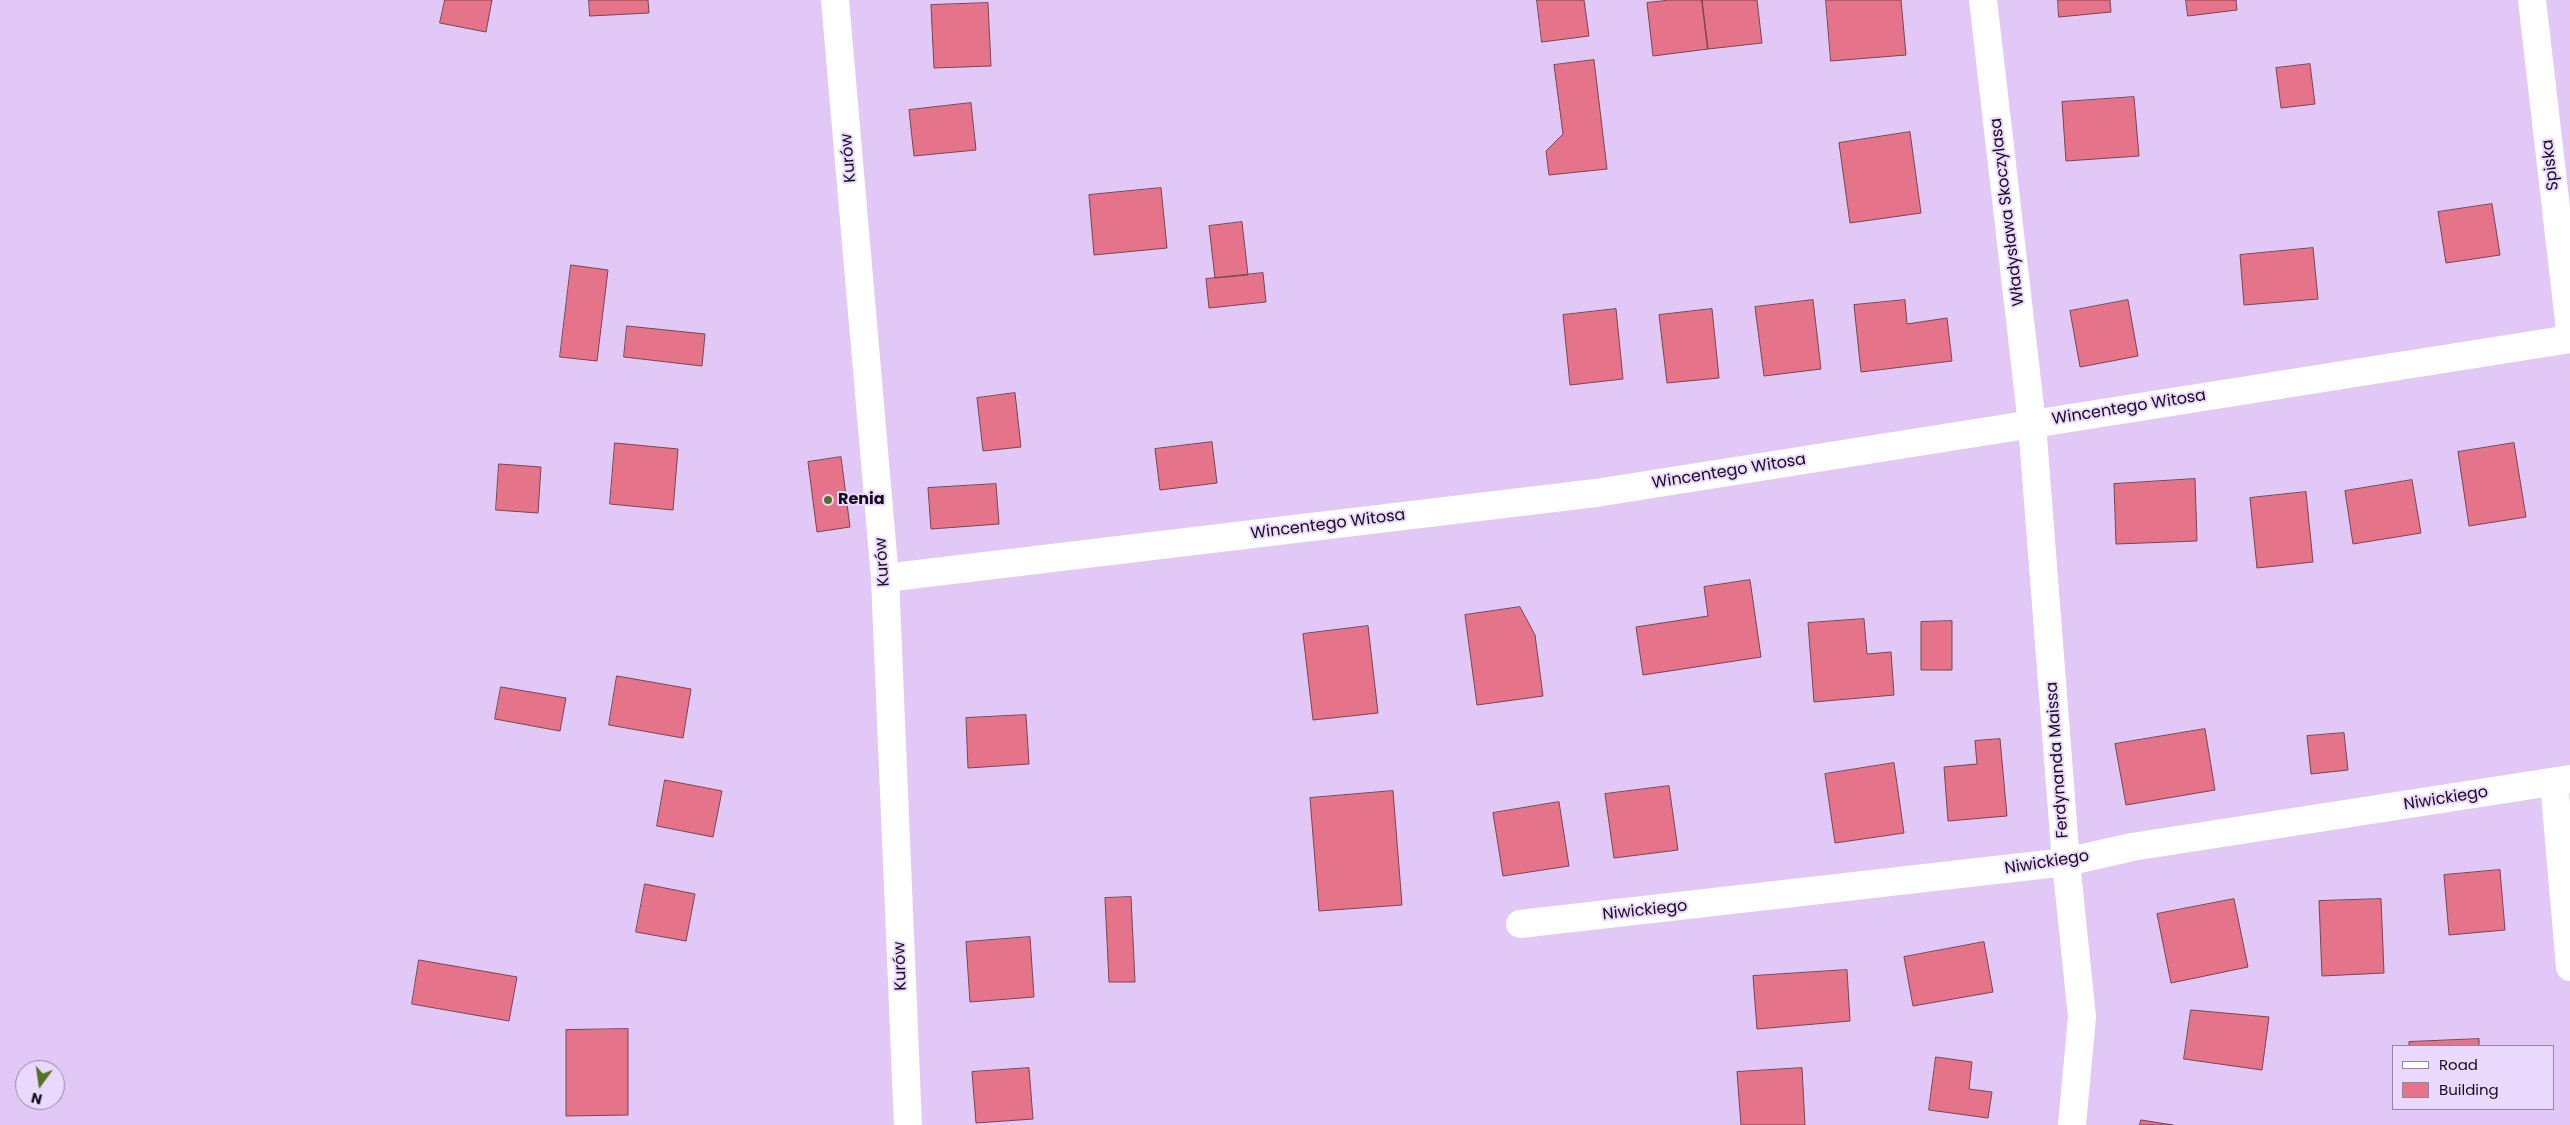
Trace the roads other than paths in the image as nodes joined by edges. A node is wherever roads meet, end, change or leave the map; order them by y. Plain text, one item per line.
1 (835, 0) edge
2 (1983, 0) edge
3 (2532, 0) edge
4 (2570, 330) edge
5 (2570, 339) edge
6 (2032, 424) junction
7 (885, 578) junction
8 (2562, 781) edge
9 (2066, 862) junction
10 (1520, 924) dead end
11 (2570, 967) edge
12 (908, 1125) edge
13 (2072, 1125) edge

1 - 7 street, Kurów
2 - 6 street, Władysława Skoczylasa
3 - 4 street, Spiska
5 - 6 street, Wincentego Witosa
6 - 7 street, Wincentego Witosa
6 - 9 street, Ferdynanda Maissa
7 - 12 street, Kurów
8 - 9 street, Niwickiego
8 - 11 street
9 - 10 street, Niwickiego
9 - 13 street, Ferdynanda Maissa

